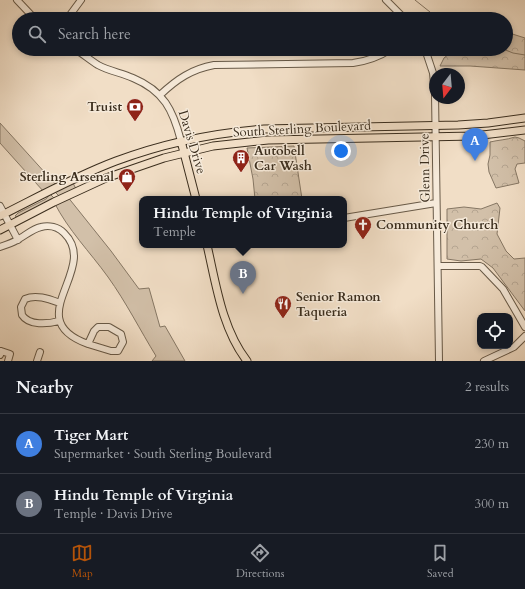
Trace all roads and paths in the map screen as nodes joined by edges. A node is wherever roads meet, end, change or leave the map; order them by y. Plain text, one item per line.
1 (17, 0) edge
2 (81, 0) edge
3 (386, 0) edge
4 (28, 12) edge
5 (72, 12) edge
6 (398, 12) edge
7 (86, 56) edge
8 (380, 56) edge
9 (427, 56) edge
10 (160, 95) junction
11 (525, 118) edge
12 (436, 125) junction
13 (525, 130) edge
14 (436, 137) junction
15 (181, 141) junction
16 (184, 153) junction
17 (195, 196) edge
18 (436, 203) junction
19 (1, 211) edge
20 (347, 218) edge
21 (10, 225) junction
22 (0, 230) edge
23 (18, 240) junction
24 (0, 247) edge
25 (208, 248) edge
26 (438, 266) junction
27 (60, 303) junction
28 (59, 321) junction
29 (525, 326) edge
30 (525, 336) edge
31 (88, 344) junction
32 (40, 352) dead end
33 (0, 355) edge
34 (8, 361) edge
35 (37, 361) edge
36 (247, 361) edge
37 (439, 361) edge
38 (484, 361) edge

1 - 4 street
2 - 5 street
3 - 6 street
7 - 10 street, Davis Drive
8 - 10 street
9 - 12 street, Glenn Drive
10 - 15 street, Davis Drive
11 - 12 main road, South Sterling Boulevard
12 - 14 street, Glenn Drive
12 - 15 main road, South Sterling Boulevard
13 - 14 main road, South Sterling Boulevard
14 - 16 main road, South Sterling Boulevard
14 - 18 street, Glenn Drive
15 - 16 main road, Davis Drive
15 - 19 main road, South Sterling Boulevard
16 - 17 main road, Davis Drive
16 - 21 main road, South Sterling Boulevard
18 - 20 street
18 - 26 street, Glenn Drive
19 - 21 street
21 - 22 main road, South Sterling Boulevard
21 - 23 street
23 - 24 street
23 - 27 street
25 - 36 main road
26 - 29 street
26 - 37 street, Glenn Drive
27 - 28 street
27 - 28 street
28 - 31 street
30 - 38 street
31 - 31 street
32 - 35 street
33 - 34 street

